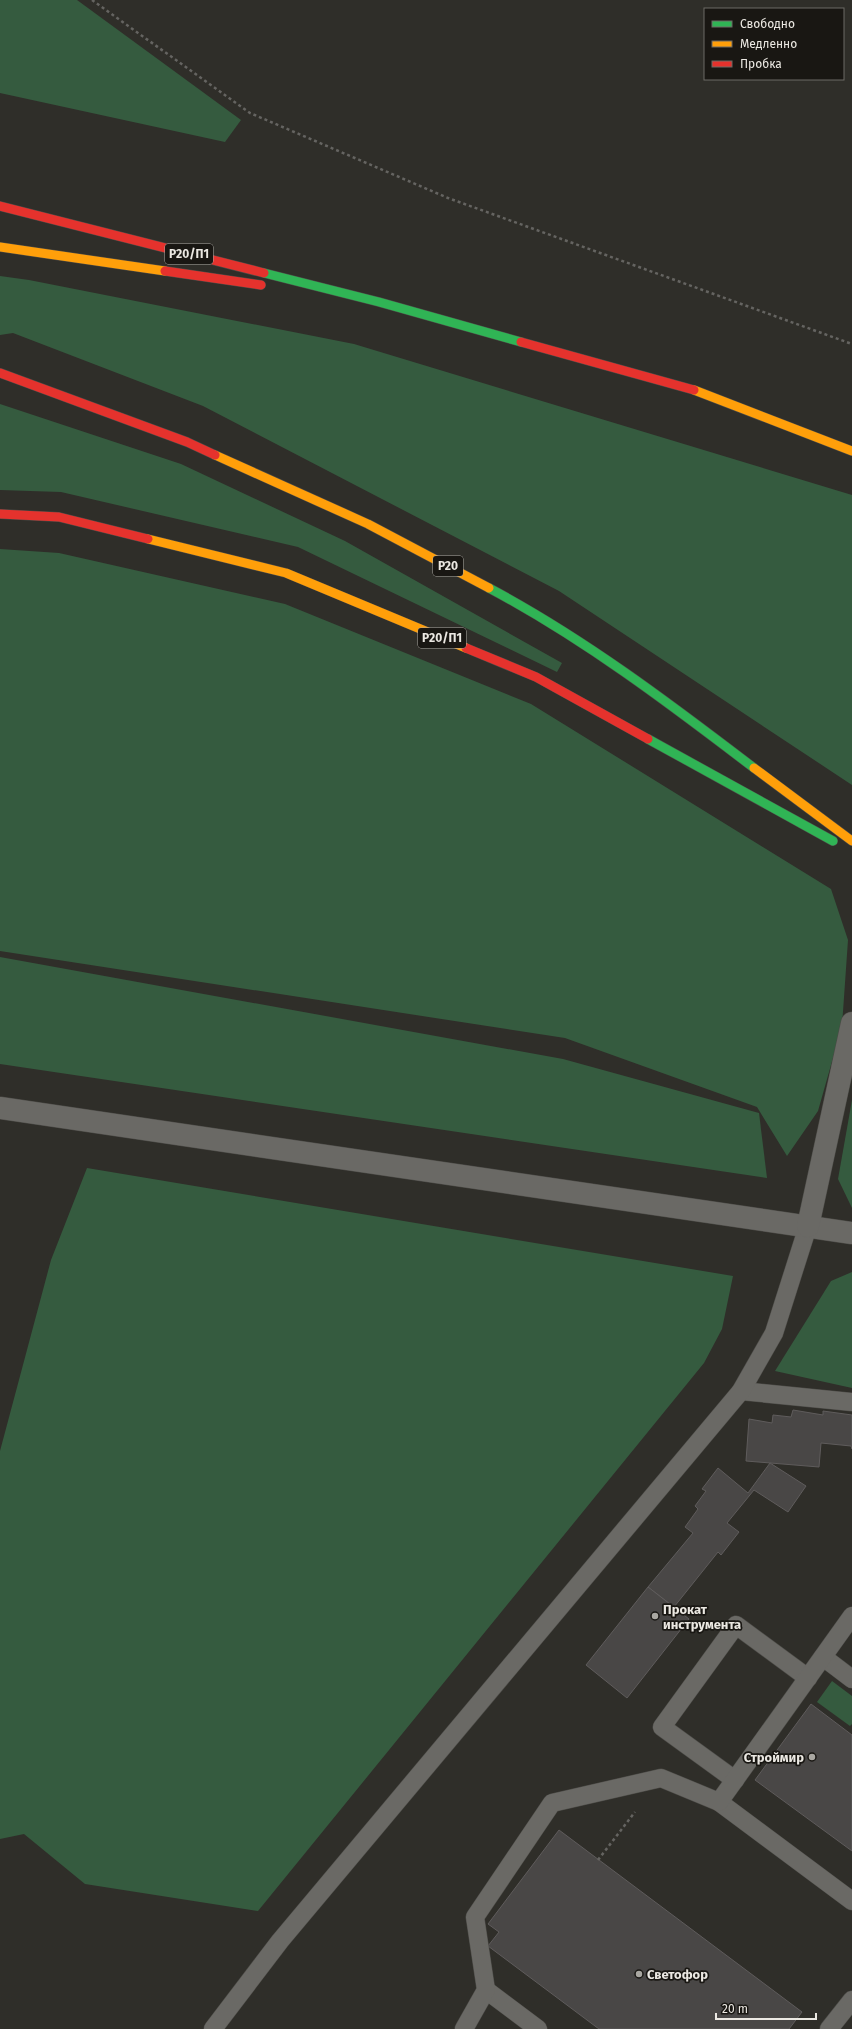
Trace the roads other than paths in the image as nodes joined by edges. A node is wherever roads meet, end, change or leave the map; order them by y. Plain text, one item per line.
1 (0, 206) edge
2 (0, 247) edge
3 (268, 286) dead end
4 (284, 288) dead end
5 (379, 302) junction
6 (0, 372) edge
7 (852, 451) edge
8 (0, 514) edge
9 (852, 840) edge
10 (845, 847) edge
11 (852, 1023) edge
12 (0, 1108) edge
13 (808, 1226) junction
14 (852, 1233) edge
15 (741, 1391) junction
16 (852, 1402) edge
17 (852, 1616) edge
18 (823, 1657) junction
19 (808, 1678) junction
20 (852, 1678) edge
21 (735, 1780) junction
22 (719, 1802) junction
23 (852, 1901) edge
24 (486, 1990) junction
25 (852, 2000) edge
26 (213, 2029) edge
27 (464, 2029) edge
28 (538, 2029) edge
29 (829, 2029) edge

1 - 5 main road, Р20/П1
2 - 3 main road
4 - 5 main road
5 - 7 main road
6 - 9 main road, Р20
8 - 10 main road, Р20/П1
11 - 13 street
12 - 13 street
13 - 14 street
13 - 15 lane
15 - 16 lane
15 - 26 lane
17 - 18 lane
18 - 19 lane
18 - 20 lane
19 - 21 lane
19 - 21 lane
21 - 22 lane
22 - 23 lane
22 - 24 lane
24 - 27 lane
24 - 28 lane
25 - 29 lane

